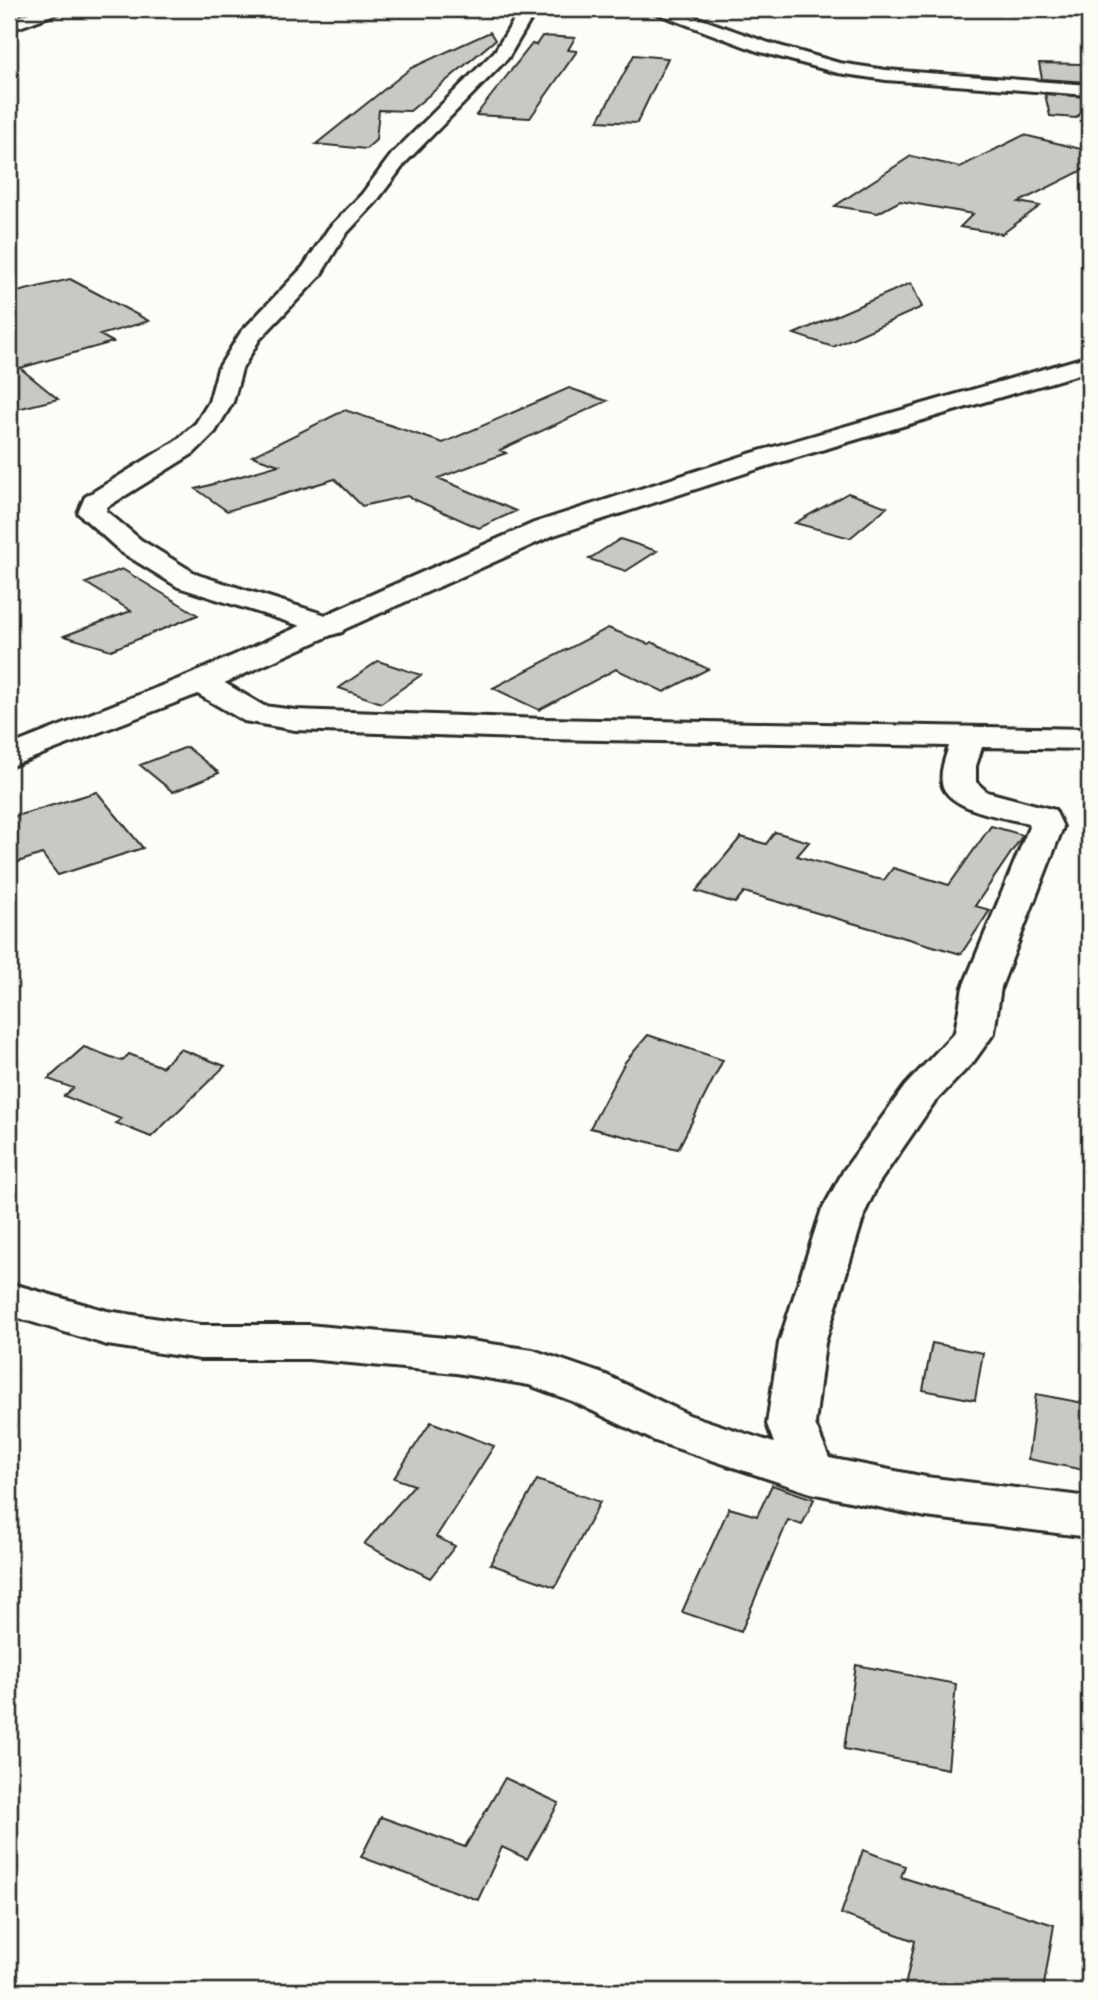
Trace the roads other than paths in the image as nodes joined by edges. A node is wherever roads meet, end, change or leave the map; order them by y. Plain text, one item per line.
1 (54, 9) edge
2 (529, 9) edge
3 (659, 9) edge
4 (9, 26) edge
5 (1089, 90) edge
6 (1089, 363) edge
7 (331, 626) junction
8 (200, 682) junction
9 (969, 737) junction
10 (1089, 739) edge
11 (9, 757) edge
12 (9, 1299) edge
13 (811, 1474) junction
14 (1089, 1517) edge

1 - 4 street
2 - 7 street
3 - 5 street
6 - 7 street
7 - 8 street
8 - 9 street
8 - 11 street
9 - 10 street
9 - 13 street
12 - 13 street
13 - 14 street

